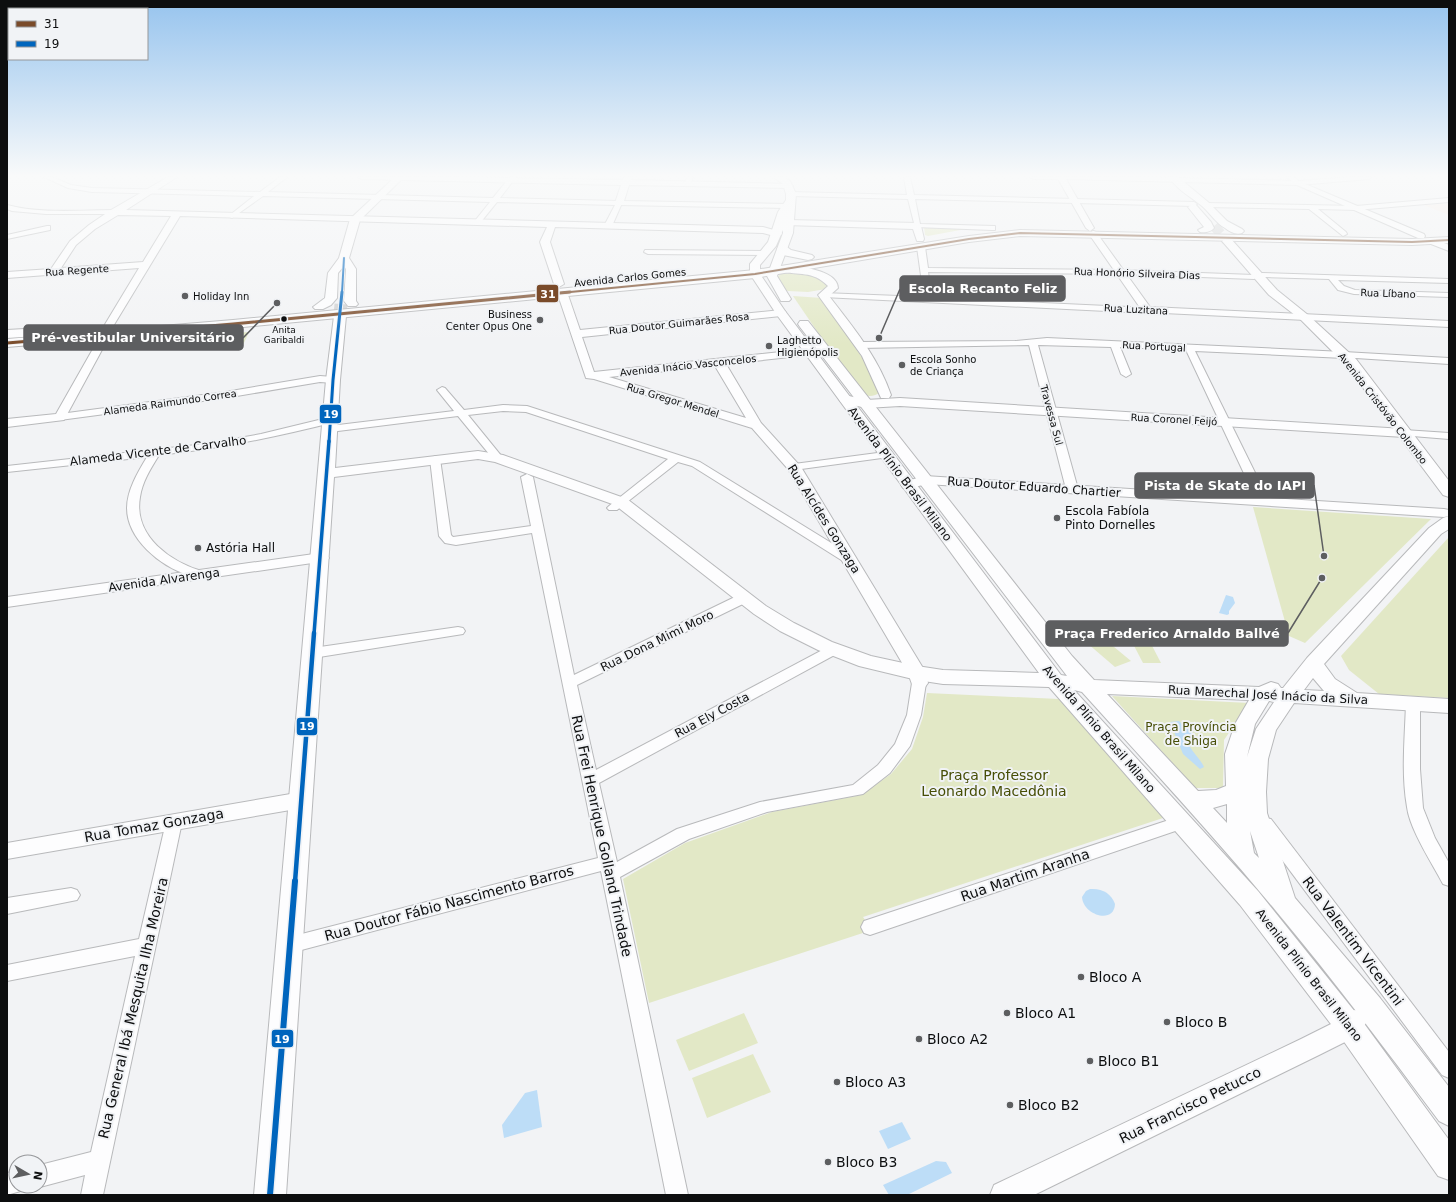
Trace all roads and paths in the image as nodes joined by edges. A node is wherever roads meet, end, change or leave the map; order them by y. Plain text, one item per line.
1 (24, 233) edge
2 (85, 233) edge
3 (166, 233) edge
4 (352, 233) edge
5 (548, 233) edge
6 (775, 233) edge
7 (788, 233) edge
8 (918, 233) edge
9 (968, 233) edge
10 (1021, 233) edge
11 (1093, 233) edge
12 (1214, 233) tunnel mouth
13 (1221, 233) tunnel mouth
14 (1232, 233) tunnel mouth
15 (1414, 233) edge
16 (778, 234) joint
17 (1343, 234) joint
18 (1449, 234) edge
19 (1421, 236) junction
20 (7, 237) edge
21 (1236, 238) junction
22 (1449, 240) edge
23 (1434, 242) junction
24 (920, 243) junction
25 (1449, 248) edge
26 (783, 250) junction
27 (648, 252) dead end
28 (764, 253) junction
29 (808, 257) junction
30 (344, 258) junction
31 (147, 265) junction
32 (778, 267) junction
33 (755, 269) junction
34 (924, 270) junction
35 (54, 271) junction
36 (1120, 272) junction
37 (7, 274) edge
38 (1262, 278) junction
39 (1332, 278) junction
40 (1449, 281) edge
41 (561, 288) junction
42 (824, 295) junction
43 (1449, 295) edge
44 (928, 300) junction
45 (345, 309) junction
46 (1147, 310) junction
47 (318, 311) junction
48 (781, 313) junction
49 (1297, 315) junction
50 (1449, 324) edge
51 (107, 331) junction
52 (73, 334) junction
53 (576, 334) junction
54 (7, 335) edge
55 (1033, 342) junction
56 (7, 344) edge
57 (1114, 344) junction
58 (859, 345) junction
59 (1190, 347) junction
60 (810, 352) junction
61 (1344, 355) junction
62 (1449, 361) edge
63 (718, 362) junction
64 (1126, 374) dead end
65 (590, 376) junction
66 (333, 379) junction
67 (442, 390) dead end
68 (885, 395) junction
69 (844, 399) junction
70 (864, 401) junction
71 (900, 402) junction
72 (1052, 412) junction
73 (461, 413) junction
74 (60, 417) junction
75 (1225, 422) junction
76 (7, 423) edge
77 (331, 424) junction
78 (756, 425) junction
79 (1404, 433) junction
80 (1449, 436) edge
81 (154, 454) junction
82 (885, 455) junction
83 (677, 457) junction
84 (498, 458) junction
85 (435, 463) junction
86 (794, 467) junction
87 (7, 469) edge
88 (327, 477) junction
89 (527, 477) junction
90 (925, 480) junction
91 (908, 485) junction
92 (1446, 488) edge
93 (1072, 489) junction
94 (1263, 502) junction
95 (617, 505) junction
96 (1444, 519) edge
97 (538, 530) junction
98 (321, 558) junction
99 (850, 560) junction
100 (201, 575) junction
101 (738, 601) junction
102 (7, 602) edge
103 (458, 631) dead end
104 (829, 653) junction
105 (313, 654) junction
106 (1314, 664) junction
107 (918, 678) junction
108 (569, 684) junction
109 (1058, 684) junction
110 (1086, 686) junction
111 (1263, 694) junction
112 (1288, 696) junction
113 (1352, 699) junction
114 (1413, 703) junction
115 (1449, 706) edge
116 (590, 780) junction
117 (1238, 790) junction
118 (1192, 799) junction
119 (302, 800) junction
120 (1256, 813) junction
121 (174, 822) junction
122 (1181, 822) junction
123 (7, 851) edge
124 (1243, 858) junction
125 (609, 868) junction
126 (1449, 879) edge
127 (71, 895) dead end
128 (1249, 898) junction
129 (1285, 904) junction
130 (7, 906) edge
131 (870, 927) dead end
132 (290, 945) junction
133 (147, 946) junction
134 (7, 973) edge
135 (1370, 1007) junction
136 (1350, 1027) junction
137 (1449, 1068) edge
138 (1449, 1111) edge
139 (99, 1161) junction
140 (1449, 1165) edge
141 (48, 1174) edge
142 (92, 1195) edge
143 (270, 1195) edge
144 (676, 1195) edge
145 (1004, 1195) edge

1 - 20 street
2 - 35 street
3 - 31 street
4 - 30 main road
5 - 41 street
6 - 16 street
7 - 26 main road
8 - 24 street
9 - 24 main road
10 - 24 main road
11 - 36 street
12 - 38 main road, Avenida Cristóvão Colombo
13 - 21 main road
14 - 21 main road
15 - 19 street
16 - 28 main road
17 - 19 main road
17 - 21 main road
18 - 19 main road
21 - 23 main road
21 - 38 main road
21 - 38 main road, Avenida Cristóvão Colombo
22 - 23 main road
23 - 25 street
24 - 29 main road
24 - 32 main road
24 - 34 street
26 - 29 main road
26 - 32 main road
27 - 28 street
28 - 33 main road
29 - 32 main road
30 - 45 main road
30 - 47 main road
31 - 35 street, Rua Regente
31 - 51 street
32 - 33 main road, Avenida Carlos Gomes
32 - 42 street
32 - 70 main road, Avenida Plínio Brasil Milano
33 - 41 main road, Avenida Carlos Gomes
33 - 48 main road, Avenida Plínio Brasil Milano
34 - 36 street, Rua Honório Silveira Dias
34 - 44 street
35 - 37 street, Rua Regente
36 - 38 street, Rua Honório Silveira Dias
36 - 46 street
38 - 39 street, Rua Honório Silveira Dias
38 - 49 main road, Avenida Cristóvão Colombo
38 - 49 main road, Avenida Cristóvão Colombo
39 - 40 street, Rua Honório Silveira Dias
39 - 43 street, Rua Líbano
41 - 45 main road, Avenida Carlos Gomes
41 - 53 street
42 - 44 street, Rua Luzitana
42 - 58 street
44 - 46 street, Rua Luzitana
45 - 47 main road, Avenida Carlos Gomes
45 - 66 main road
46 - 49 street, Rua Luzitana
47 - 51 main road, Avenida Carlos Gomes
47 - 66 main road
48 - 53 street, Rua Doutor Guimarães Rosa
48 - 60 main road, Avenida Plínio Brasil Milano
49 - 50 street, Rua Luzitana
49 - 61 main road, Avenida Cristóvão Colombo
51 - 52 main road, Avenida Carlos Gomes
51 - 74 street
52 - 54 main road, Avenida Carlos Gomes
52 - 56 main road, Avenida Carlos Gomes
53 - 65 street
55 - 57 street, Rua Portugal
55 - 58 street, Rua Portugal
55 - 72 street, Travessa Sul
57 - 59 street, Rua Portugal
57 - 64 street
58 - 68 street
59 - 61 street, Rua Portugal
59 - 75 street
60 - 63 street, Avenida Inácio Vasconcelos
60 - 69 main road, Avenida Plínio Brasil Milano
61 - 62 street, Rua Portugal
61 - 79 main road, Avenida Cristóvão Colombo
63 - 65 street, Avenida Inácio Vasconcelos
63 - 78 street, Rua Alcídes Gonzaga
65 - 78 street, Rua Gregor Mendel
66 - 74 street, Alameda Raimundo Correa
66 - 77 main road
67 - 73 street
68 - 70 street, Rua Coronel Feijó
68 - 71 street, Rua Coronel Feijó
69 - 70 street, Rua Coronel Feijó
69 - 82 main road, Avenida Plínio Brasil Milano
70 - 71 street, Rua Coronel Feijó
70 - 90 main road, Avenida Plínio Brasil Milano
71 - 72 street, Rua Coronel Feijó
72 - 75 street, Rua Coronel Feijó
72 - 93 street, Travessa Sul
73 - 77 street, Alameda Vicente de Carvalho
73 - 83 street, Alameda Vicente de Carvalho
73 - 84 street
74 - 76 street, Alameda Raimundo Correa
75 - 79 street, Rua Coronel Feijó
75 - 94 street
77 - 81 street, Alameda Vicente de Carvalho
77 - 88 main road
78 - 86 street, Rua Alcídes Gonzaga
79 - 80 street, Rua Coronel Feijó
79 - 92 main road, Avenida Cristóvão Colombo
81 - 87 street, Alameda Vicente de Carvalho
81 - 100 street
82 - 86 street
82 - 91 main road, Avenida Plínio Brasil Milano
83 - 95 street
83 - 99 street, Alameda Vicente de Carvalho
84 - 85 main road
84 - 95 main road
85 - 88 main road
85 - 89 main road
85 - 97 street
86 - 99 street, Rua Alcídes Gonzaga
88 - 98 main road
89 - 95 main road
89 - 97 street, Rua Frei Henrique Golland Trindade
90 - 91 street, Rua Doutor Eduardo Chartier
90 - 93 street, Rua Doutor Eduardo Chartier
90 - 110 main road, Avenida Plínio Brasil Milano
91 - 109 main road, Avenida Plínio Brasil Milano
92 - 96 main road, Avenida Cristóvão Colombo
93 - 94 street, Rua Doutor Eduardo Chartier
94 - 96 street, Rua Doutor Eduardo Chartier
95 - 101 main road, Rua Marechal José Inácio da Silva
96 - 106 main road
97 - 108 street, Rua Frei Henrique Golland Trindade
98 - 100 street, Avenida Alvarenga
98 - 105 main road
99 - 107 street, Rua Alcídes Gonzaga
100 - 102 street, Avenida Alvarenga
101 - 104 main road, Rua Marechal José Inácio da Silva
101 - 108 street, Rua Dona Mimi Moro
103 - 105 street
104 - 107 main road, Rua Marechal José Inácio da Silva
104 - 116 street, Rua Ely Costa
105 - 119 main road
106 - 111 main road
106 - 112 main road
106 - 113 main road
107 - 109 main road, Rua Marechal José Inácio da Silva
107 - 125 street, Rua Doutor Fábio Nascimento Barros
108 - 116 street, Rua Frei Henrique Golland Trindade
109 - 110 main road, Rua Marechal José Inácio da Silva
109 - 122 main road, Avenida Plínio Brasil Milano
110 - 111 main road, Rua Marechal José Inácio da Silva
110 - 118 main road, Avenida Plínio Brasil Milano
111 - 112 main road, Rua Marechal José Inácio da Silva
111 - 117 main road
112 - 113 main road, Rua Marechal José Inácio da Silva
112 - 120 main road
113 - 114 main road, Rua Marechal José Inácio da Silva
114 - 115 main road, Rua Marechal José Inácio da Silva
114 - 126 street
116 - 125 street, Rua Frei Henrique Golland Trindade
117 - 118 main road
117 - 124 main road
118 - 124 main road, Avenida Plínio Brasil Milano
119 - 121 street, Rua Tomaz Gonzaga
119 - 132 main road
120 - 129 main road
120 - 137 street, Rua Valentim Vicentini
121 - 123 street, Rua Tomaz Gonzaga
121 - 133 street, Rua General Ibá Mesquita Ilha Moreira
122 - 128 main road, Avenida Plínio Brasil Milano
122 - 131 street, Rua Martim Aranha
124 - 128 main road
124 - 129 main road, Avenida Plínio Brasil Milano
125 - 132 street, Rua Doutor Fábio Nascimento Barros
125 - 144 street, Rua Frei Henrique Golland Trindade
127 - 130 street
128 - 136 main road, Avenida Plínio Brasil Milano
129 - 135 main road, Avenida Plínio Brasil Milano
132 - 143 main road
133 - 134 street
133 - 139 street, Rua General Ibá Mesquita Ilha Moreira
135 - 136 street, Rua Francisco Petucco
135 - 138 main road, Avenida Plínio Brasil Milano
136 - 140 main road, Avenida Plínio Brasil Milano
136 - 145 street, Rua Francisco Petucco
139 - 141 street
139 - 142 street, Rua General Ibá Mesquita Ilha Moreira

